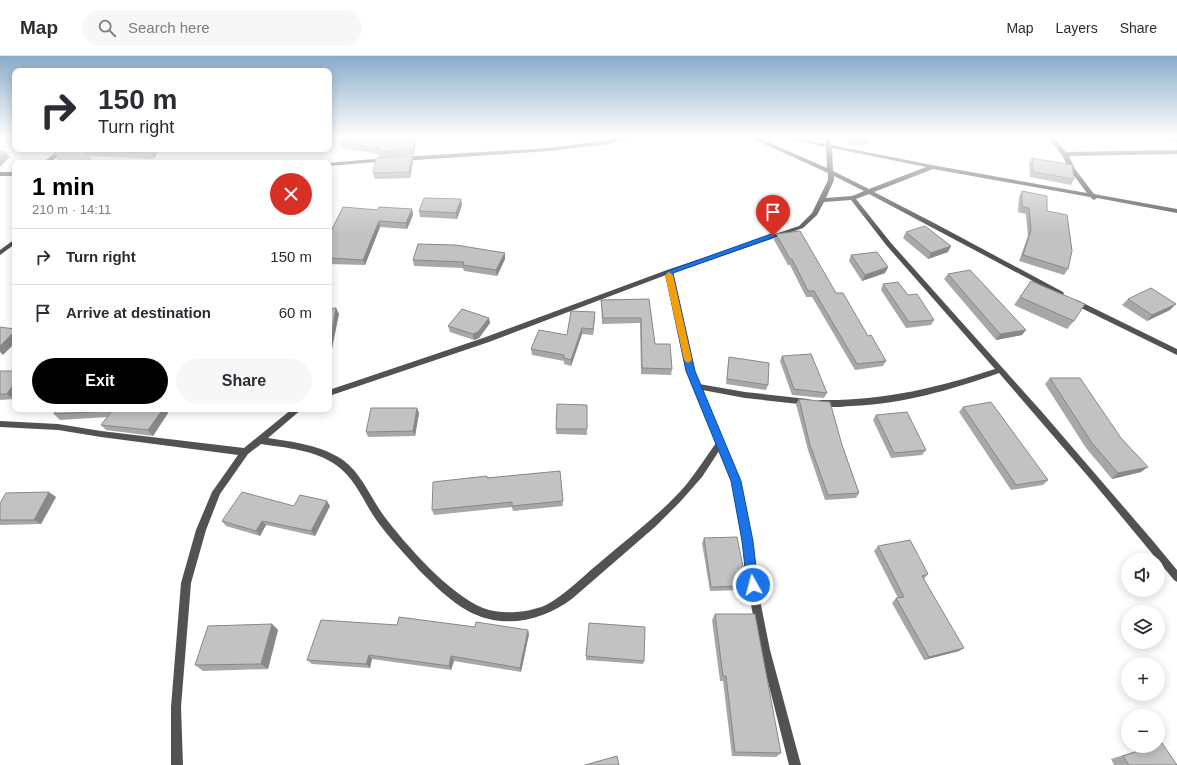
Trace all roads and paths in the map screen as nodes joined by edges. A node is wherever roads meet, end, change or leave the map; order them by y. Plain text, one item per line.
1 (826, 170) edge
2 (924, 170) edge
3 (948, 170) edge
4 (1073, 170) edge
5 (830, 172) junction
6 (0, 174) edge
7 (12, 174) edge
8 (867, 192) junction
9 (853, 198) junction
10 (1094, 198) junction
11 (821, 200) junction
12 (1177, 211) edge
13 (12, 244) edge
14 (0, 253) edge
15 (668, 272) junction
16 (1177, 350) edge
17 (1000, 370) junction
18 (696, 386) junction
19 (332, 392) edge
20 (294, 412) edge
21 (0, 424) edge
22 (259, 440) junction
23 (720, 444) junction
24 (245, 452) junction
25 (1177, 577) edge
26 (177, 765) edge
27 (795, 765) edge

1 - 5 street
2 - 8 street
3 - 10 street
4 - 10 street
5 - 8 street
5 - 11 street
6 - 7 street
8 - 9 street
8 - 16 street
9 - 11 street
9 - 17 street
10 - 12 street
11 - 15 street
13 - 14 street
15 - 18 street
15 - 19 street
17 - 18 street
17 - 25 street
18 - 23 street
20 - 22 street
21 - 24 street
22 - 23 street
22 - 24 street
23 - 27 street
24 - 26 street

